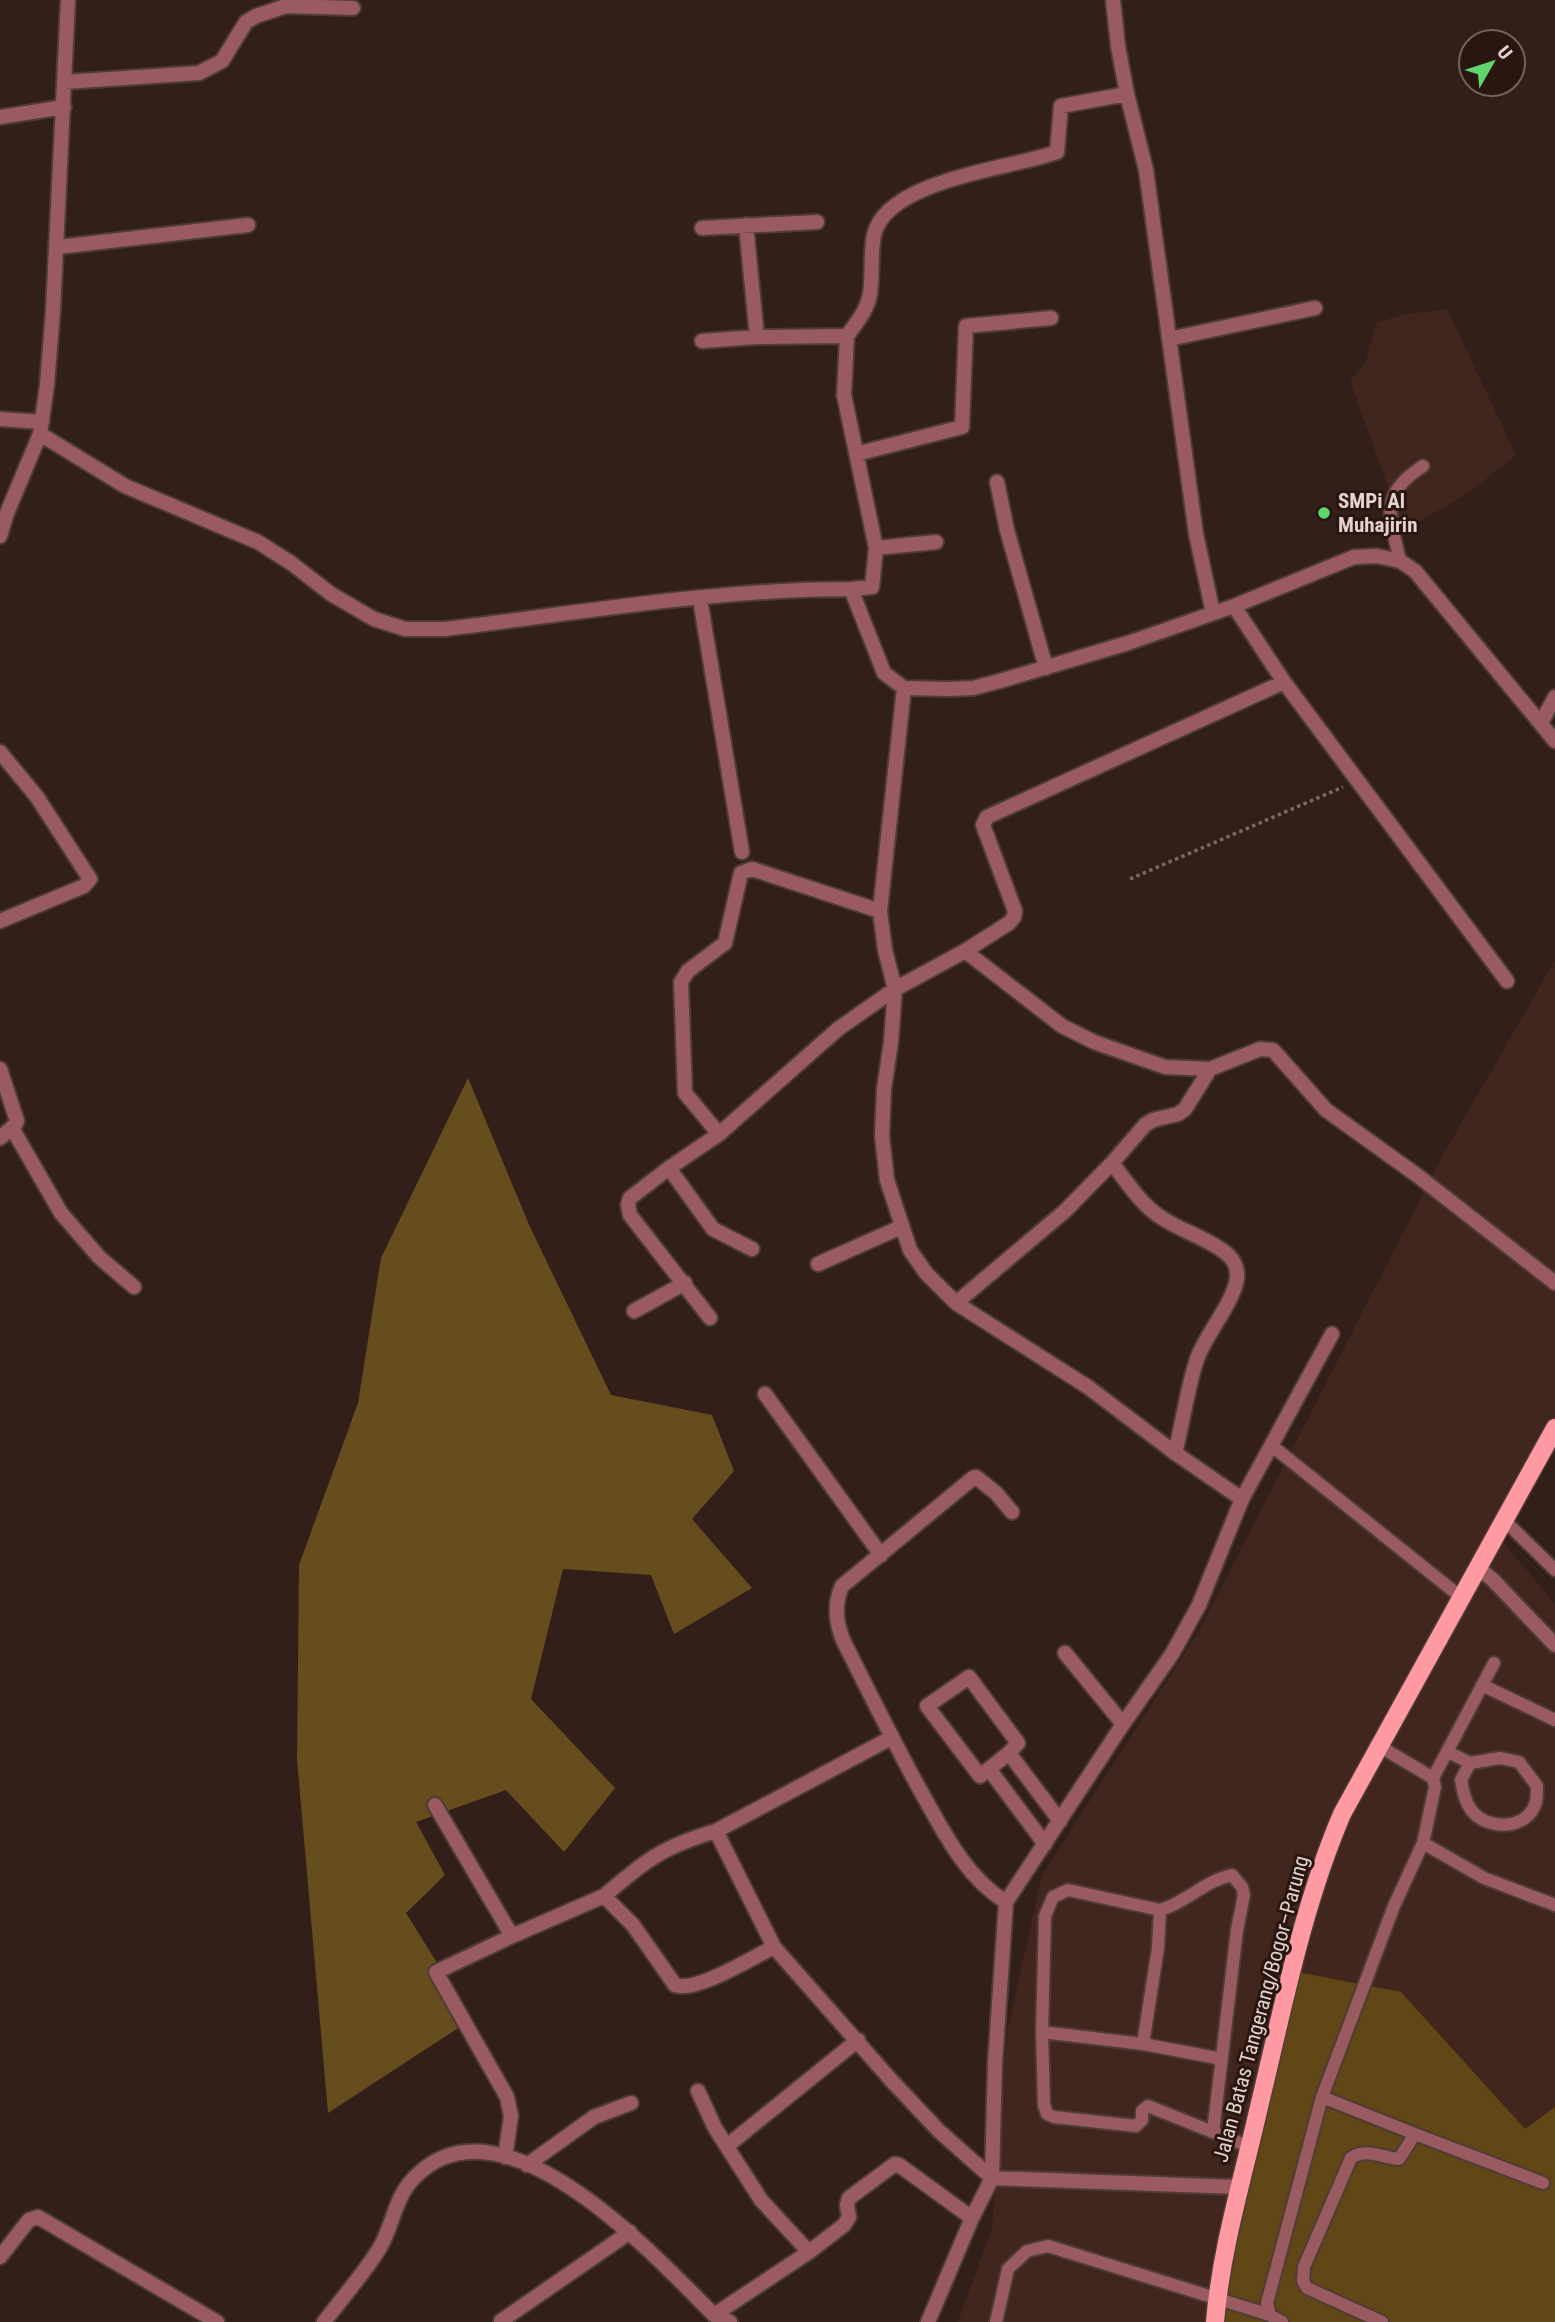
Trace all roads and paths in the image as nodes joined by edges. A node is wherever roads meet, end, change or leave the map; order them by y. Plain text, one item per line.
1 (68, 0) edge
2 (1113, 0) edge
3 (354, 8) dead end
4 (65, 82) junction
5 (1127, 94) junction
6 (64, 107) junction
7 (0, 117) edge
8 (817, 222) dead end
9 (248, 225) dead end
10 (746, 225) junction
11 (702, 228) dead end
12 (58, 247) junction
13 (1315, 308) dead end
14 (1051, 318) dead end
15 (847, 336) junction
16 (757, 337) junction
17 (1169, 339) junction
18 (702, 341) dead end
19 (0, 419) edge
20 (41, 428) junction
21 (856, 454) junction
22 (1423, 466) dead end
23 (997, 482) dead end
24 (4, 513) edge
25 (0, 536) edge
26 (936, 542) dead end
27 (876, 548) junction
28 (1400, 561) junction
29 (851, 589) junction
30 (699, 598) junction
31 (1234, 606) junction
32 (1213, 613) junction
33 (1046, 668) junction
34 (1284, 682) junction
35 (904, 688) junction
36 (1555, 697) edge
37 (1541, 723) junction
38 (1555, 741) edge
39 (0, 752) edge
40 (1357, 781) junction
41 (742, 852) dead end
42 (1130, 879) dead end
43 (880, 911) junction
44 (0, 921) edge
45 (965, 951) junction
46 (1507, 981) dead end
47 (895, 989) junction
48 (0, 1069) edge
49 (1210, 1069) junction
50 (12, 1128) junction
51 (719, 1134) junction
52 (0, 1138) edge
53 (1112, 1163) junction
54 (669, 1168) junction
55 (901, 1227) junction
56 (752, 1249) dead end
57 (818, 1264) dead end
58 (685, 1283) junction
59 (1555, 1283) edge
60 (134, 1287) dead end
61 (956, 1303) junction
62 (634, 1311) dead end
63 (710, 1318) dead end
64 (1332, 1334) dead end
65 (765, 1394) dead end
66 (1555, 1428) edge
67 (1271, 1445) junction
68 (1175, 1452) junction
69 (1242, 1499) junction
70 (1012, 1512) dead end
71 (1503, 1520) junction
72 (881, 1555) junction
73 (1478, 1568) junction
74 (1555, 1570) edge
75 (1462, 1598) junction
76 (1555, 1645) edge
77 (1065, 1653) dead end
78 (1494, 1663) dead end
79 (1482, 1685) junction
80 (1555, 1720) edge
81 (1123, 1724) junction
82 (891, 1738) junction
83 (1379, 1746) junction
84 (1448, 1752) junction
85 (1009, 1753) junction
86 (1470, 1763) junction
87 (989, 1769) junction
88 (1433, 1778) junction
89 (435, 1805) dead end
90 (1060, 1821) junction
91 (716, 1831) junction
92 (1423, 1843) junction
93 (1045, 1844) junction
94 (604, 1896) junction
95 (1006, 1902) junction
96 (1555, 1905) edge
97 (1160, 1910) junction
98 (512, 1936) junction
99 (774, 1947) junction
100 (1042, 2032) junction
101 (858, 2040) junction
102 (1143, 2044) junction
103 (1222, 2059) junction
104 (698, 2091) dead end
105 (1322, 2097) junction
106 (631, 2103) dead end
107 (1213, 2132) junction
108 (1415, 2134) junction
109 (727, 2146) junction
110 (1250, 2147) junction
111 (505, 2157) junction
112 (527, 2165) junction
113 (992, 2178) junction
114 (1543, 2183) dead end
115 (1238, 2187) junction
116 (972, 2218) junction
117 (630, 2232) junction
118 (809, 2252) junction
119 (0, 2257) edge
120 (1218, 2300) junction
121 (714, 2315) junction
122 (1270, 2315) junction
123 (501, 2321) edge
124 (217, 2322) edge
125 (324, 2322) edge
126 (730, 2322) edge
127 (928, 2322) edge
128 (996, 2322) edge
129 (1215, 2322) edge
130 (1282, 2322) edge
131 (1382, 2322) edge

1 - 4 street
2 - 5 street
3 - 4 street
4 - 6 street
5 - 15 street
5 - 17 street
6 - 7 street
6 - 12 street
8 - 10 street
9 - 12 street
10 - 11 street
10 - 16 street
12 - 20 street
13 - 17 street
14 - 21 street
15 - 16 street
15 - 21 street
16 - 18 street
17 - 32 street
19 - 20 street
20 - 24 street
20 - 30 street
21 - 27 street
22 - 28 lane
23 - 33 street
24 - 25 street
26 - 27 street
27 - 29 street
28 - 31 street
28 - 37 street
29 - 30 street
29 - 35 street
30 - 41 street
31 - 32 street
31 - 34 street
32 - 33 street
33 - 35 street
34 - 40 street
34 - 45 street
35 - 43 street
36 - 37 street
37 - 38 street
39 - 44 street
40 - 42 path
40 - 46 street
43 - 47 street
43 - 51 street
45 - 47 street
45 - 49 street
47 - 51 street
47 - 55 street
48 - 50 street
49 - 53 street
49 - 59 street
50 - 52 street
50 - 60 street
51 - 54 street
53 - 61 street
53 - 68 street
54 - 56 street
54 - 58 street
55 - 57 street
55 - 61 street
58 - 62 street
58 - 63 street
61 - 68 street
64 - 67 street
65 - 72 street
66 - 71 main road, Jalan Batas Tangerang/Bogor–Parung
67 - 69 street
67 - 75 lane
68 - 69 street
69 - 81 street
70 - 72 street
71 - 73 main road, Jalan Batas Tangerang/Bogor–Parung
71 - 74 lane
72 - 82 street
73 - 75 main road, Jalan Batas Tangerang/Bogor–Parung
73 - 76 street
75 - 83 main road, Jalan Batas Tangerang/Bogor–Parung
77 - 81 street
78 - 79 lane
79 - 80 lane
79 - 84 lane
81 - 90 street
82 - 91 street
82 - 95 street
83 - 88 lane
83 - 110 main road, Jalan Batas Tangerang/Bogor–Parung
84 - 86 lane
84 - 88 lane
85 - 87 street
85 - 87 street
85 - 90 street
86 - 86 lane
87 - 93 street
88 - 92 lane
89 - 98 street
90 - 93 street
91 - 94 street
91 - 99 street
92 - 96 lane
92 - 105 lane
93 - 95 street
94 - 98 street
94 - 99 street
95 - 113 street
97 - 100 lane
97 - 102 lane
97 - 103 lane
98 - 111 street
99 - 101 street
100 - 102 lane
100 - 107 lane
101 - 109 street
101 - 113 street
102 - 103 lane
103 - 107 lane
104 - 109 street
105 - 108 lane
105 - 122 lane
106 - 112 street
107 - 110 lane
108 - 114 lane
108 - 131 lane
109 - 118 street
110 - 115 main road, Jalan Batas Tangerang/Bogor–Parung
111 - 112 street
111 - 125 street
112 - 117 street
113 - 115 street
113 - 116 street
115 - 120 main road, Jalan Batas Tangerang/Bogor–Parung
116 - 118 street
116 - 127 street
117 - 121 street
117 - 123 street
118 - 121 street
119 - 124 street
120 - 122 lane
120 - 128 lane
120 - 129 main road, Jalan Batas Tangerang/Bogor–Parung
121 - 126 street
122 - 130 lane

